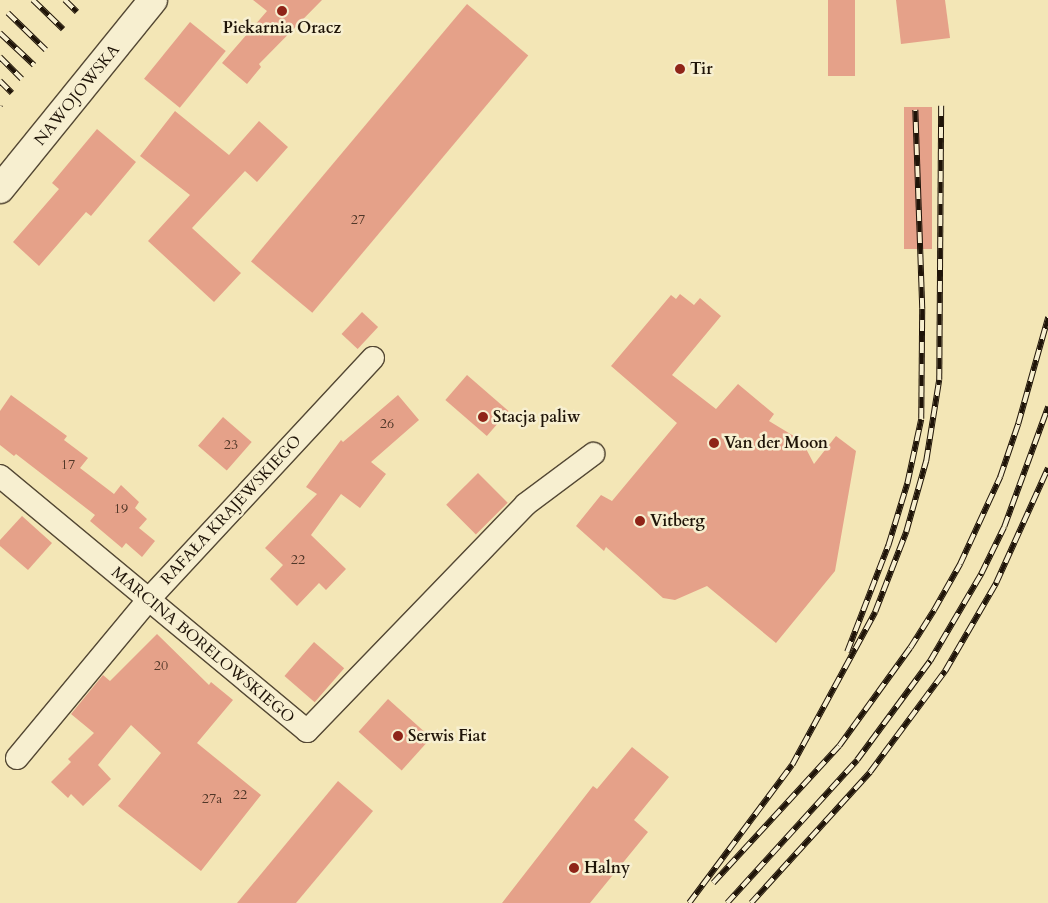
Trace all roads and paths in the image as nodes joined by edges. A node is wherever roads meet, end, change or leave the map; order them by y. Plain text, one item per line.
1 (153, 0) edge
2 (0, 189) edge
3 (373, 358) dead end
4 (593, 454) dead end
5 (0, 476) edge
6 (149, 599) junction
7 (17, 758) dead end

1 - 2 street, NAWOJOWSKA
3 - 6 street, RAFAŁA KRAJEWSKIEGO
4 - 6 street, MARCINA BORELOWSKIEGO
5 - 6 street, MARCINA BORELOWSKIEGO
6 - 7 street, RAFAŁA KRAJEWSKIEGO

